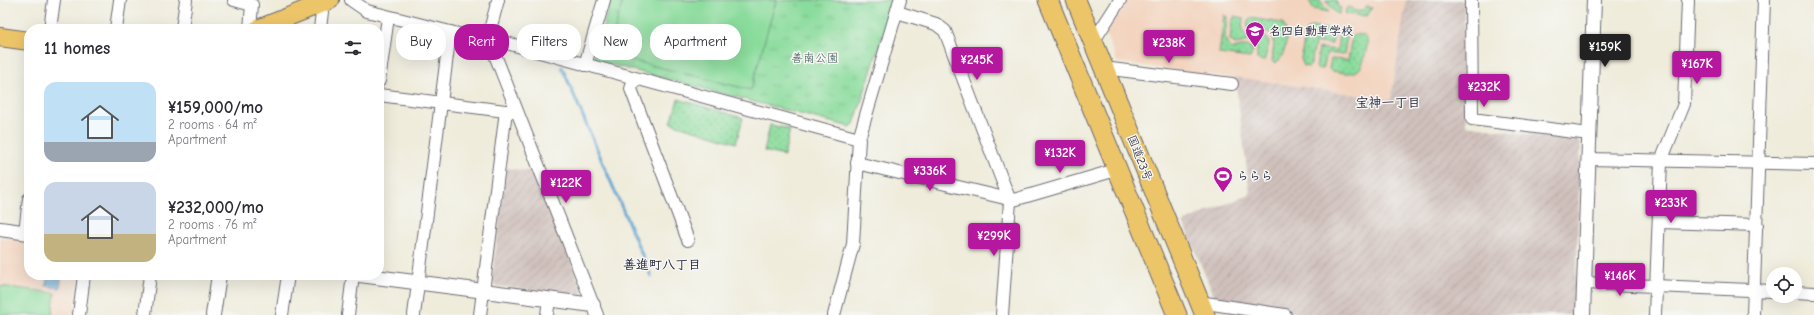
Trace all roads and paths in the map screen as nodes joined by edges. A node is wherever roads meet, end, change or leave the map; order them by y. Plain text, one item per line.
1 (54, 0) edge
2 (120, 0) edge
3 (186, 0) edge
4 (234, 0) edge
5 (350, 0) edge
6 (498, 0) edge
7 (604, 0) edge
8 (900, 0) edge
9 (1048, 0) edge
10 (1076, 0) edge
11 (1120, 0) edge
12 (1471, 0) edge
13 (1594, 0) edge
14 (1688, 0) edge
15 (1764, 0) edge
16 (327, 2) edge
17 (897, 12) junction
18 (388, 17) junction
19 (51, 24) edge
20 (117, 24) edge
21 (183, 24) edge
22 (250, 24) edge
23 (271, 24) edge
24 (321, 24) edge
25 (492, 24) edge
26 (450, 32) junction
27 (454, 33) edge
28 (0, 37) edge
29 (24, 40) edge
30 (1093, 42) junction
31 (509, 44) edge
32 (384, 45) edge
33 (495, 60) edge
34 (585, 65) junction
35 (1103, 68) junction
36 (634, 78) junction
37 (1232, 84) dead end
38 (384, 96) edge
39 (441, 103) junction
40 (511, 112) junction
41 (1590, 134) junction
42 (859, 139) junction
43 (1589, 159) junction
44 (1661, 161) junction
45 (857, 162) junction
46 (1760, 163) junction
47 (1814, 164) edge
48 (1116, 170) junction
49 (1010, 200) junction
50 (1659, 222) junction
51 (1757, 225) junction
52 (0, 229) edge
53 (24, 233) edge
54 (688, 240) dead end
55 (384, 278) edge
56 (83, 280) edge
57 (149, 280) edge
58 (218, 280) edge
59 (287, 280) edge
60 (352, 280) edge
61 (418, 282) junction
62 (1584, 283) junction
63 (1656, 286) junction
64 (1754, 290) junction
65 (483, 291) junction
66 (1766, 291) edge
67 (1802, 292) edge
68 (1814, 293) edge
69 (549, 299) junction
70 (1202, 309) edge
71 (595, 310) edge
72 (79, 315) edge
73 (145, 315) edge
74 (214, 315) edge
75 (282, 315) edge
76 (348, 315) edge
77 (414, 315) edge
78 (480, 315) edge
79 (547, 315) edge
80 (834, 315) edge
81 (1002, 315) edge
82 (1176, 315) edge
83 (1285, 315) edge
84 (1583, 315) edge
85 (1655, 315) edge
86 (1754, 315) edge

1 - 19 street
2 - 20 street
3 - 21 street
4 - 22 street
5 - 18 street
6 - 25 street
7 - 34 street
8 - 17 street
9 - 48 highway
10 - 30 highway, 国道23号
11 - 30 street
12 - 41 street
13 - 41 street
14 - 44 street
15 - 46 street
16 - 23 main road
16 - 24 street
17 - 42 street
17 - 49 street
18 - 26 street
18 - 32 street
26 - 27 street
26 - 39 street
28 - 29 main road
30 - 35 highway, 国道23号
31 - 34 street
33 - 40 street
34 - 36 street
35 - 37 street
35 - 70 highway, 国道23号
36 - 42 street
36 - 54 street
38 - 39 street
39 - 40 street
39 - 61 street
40 - 65 street
40 - 71 street
41 - 43 street
42 - 45 street
43 - 44 street
43 - 62 street
44 - 46 street
44 - 50 street
45 - 49 street
45 - 80 street
46 - 47 street
46 - 51 street
48 - 49 street
48 - 82 highway
49 - 81 street
50 - 51 street
50 - 63 street
51 - 64 street
52 - 53 street
55 - 61 street
56 - 72 street
57 - 73 street
58 - 74 street
59 - 75 street
60 - 76 street
61 - 65 street
61 - 77 street
62 - 63 street
62 - 84 street
63 - 64 street
63 - 85 street
64 - 66 street
64 - 86 street
65 - 69 street
65 - 78 street
67 - 68 street
69 - 71 street
69 - 79 street
70 - 83 street

